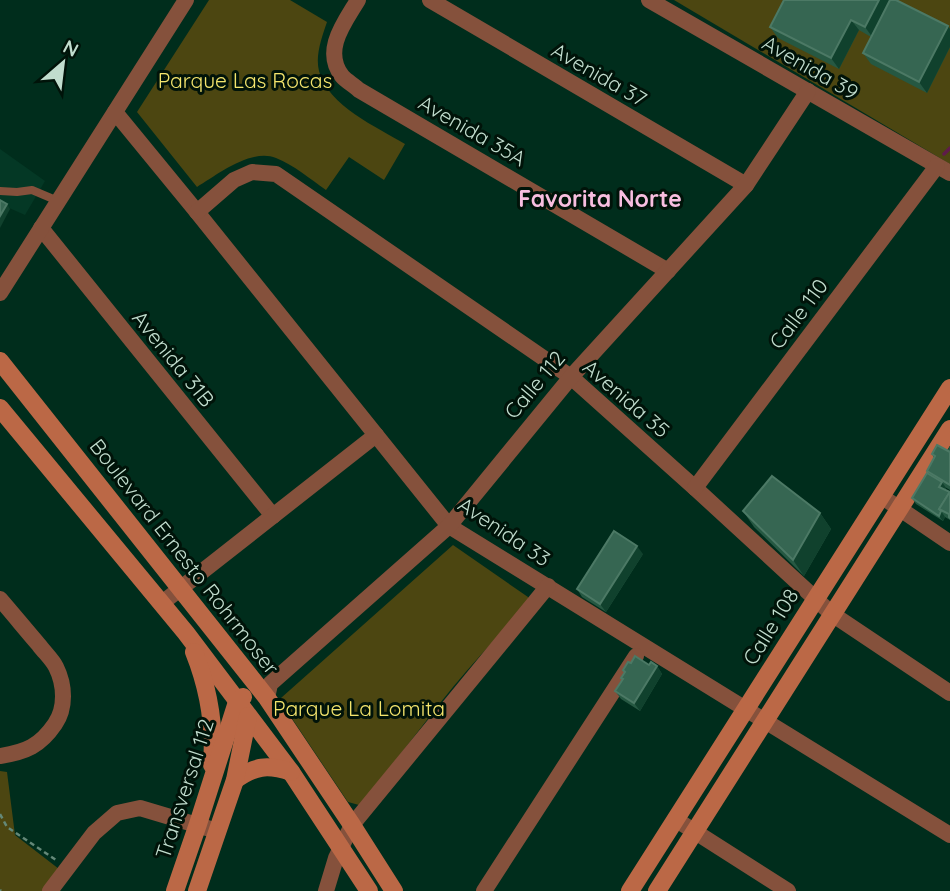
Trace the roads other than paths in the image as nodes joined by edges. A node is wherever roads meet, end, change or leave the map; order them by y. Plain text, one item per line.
1 (186, 0) edge
2 (358, 0) edge
3 (430, 0) edge
4 (649, 0) edge
5 (808, 91) junction
6 (115, 112) junction
7 (944, 169) edge
8 (746, 185) junction
9 (0, 191) edge
10 (58, 201) junction
11 (197, 212) junction
12 (41, 228) junction
13 (668, 271) junction
14 (5, 275) edge
15 (0, 293) edge
16 (0, 361) edge
17 (571, 377) junction
18 (950, 388) edge
19 (0, 408) edge
20 (950, 429) edge
21 (376, 435) junction
22 (695, 488) junction
23 (881, 496) junction
24 (899, 509) junction
25 (273, 516) junction
26 (449, 526) junction
27 (950, 543) edge
28 (548, 586) junction
29 (180, 590) junction
30 (816, 598) junction
31 (0, 599) edge
32 (162, 603) junction
33 (832, 614) junction
34 (186, 632) junction
35 (643, 645) junction
36 (265, 689) junction
37 (950, 693) edge
38 (746, 708) junction
39 (243, 709) junction
40 (765, 720) junction
41 (0, 756) edge
42 (291, 772) junction
43 (235, 780) junction
44 (208, 794) junction
45 (675, 820) junction
46 (198, 824) junction
47 (352, 825) junction
48 (217, 831) junction
49 (694, 832) junction
50 (950, 835) edge
51 (342, 848) junction
52 (50, 891) edge
53 (175, 891) edge
54 (197, 891) edge
55 (326, 891) edge
56 (369, 891) edge
57 (394, 891) edge
58 (484, 891) edge
59 (630, 891) edge
60 (657, 891) edge
61 (788, 891) edge

1 - 6 street
2 - 13 street, Avenida 35A
3 - 8 street, Avenida 37
4 - 5 street, Avenida 39
5 - 7 street, Avenida 39
5 - 8 street, Calle 112
6 - 10 street
6 - 11 street, Avenida 33
7 - 22 street, Calle 110
8 - 13 street, Calle 112
9 - 10 lane
10 - 12 street
11 - 17 street, Avenida 35
11 - 21 street, Avenida 33
12 - 14 street
12 - 25 street, Avenida 31B
13 - 17 street, Calle 112
14 - 15 street
16 - 29 street, Boulevard Ernesto Rohrmoser
17 - 22 street, Avenida 35
17 - 26 street, Calle 112
18 - 23 street, Calle 108
19 - 32 street
20 - 24 street
21 - 25 street
21 - 26 street, Avenida 33
22 - 30 street, Avenida 35
23 - 24 street
23 - 30 street, Calle 108
24 - 27 street
24 - 33 street
25 - 29 street
26 - 28 street, Avenida 33
26 - 36 street, Calle 112
28 - 35 street, Avenida 33
28 - 47 street
29 - 32 street
29 - 36 street, Boulevard Ernesto Rohrmoser
30 - 33 street, Avenida 35
30 - 38 street, Calle 108
31 - 41 street
32 - 34 street
33 - 37 street, Avenida 35
33 - 40 street
34 - 39 street
34 - 44 street
35 - 38 street, Avenida 33
35 - 58 street
36 - 39 street, Calle 112
36 - 47 street, Boulevard Ernesto Rohrmoser
38 - 40 street, Avenida 33
38 - 45 street, Calle 108
39 - 42 street
39 - 43 street, Transversal 112
39 - 44 street, Transversal 112
40 - 49 street
40 - 50 street, Avenida 33
42 - 43 street
42 - 51 street
43 - 48 street, Transversal 112
44 - 46 street, Transversal 112
45 - 49 street
45 - 59 street, Calle 108
46 - 48 street
46 - 52 street
46 - 53 street, Transversal 112
47 - 51 street
47 - 57 street, Boulevard Ernesto Rohrmoser
48 - 54 street, Transversal 112
49 - 60 street
49 - 61 street
51 - 55 street
51 - 56 street

